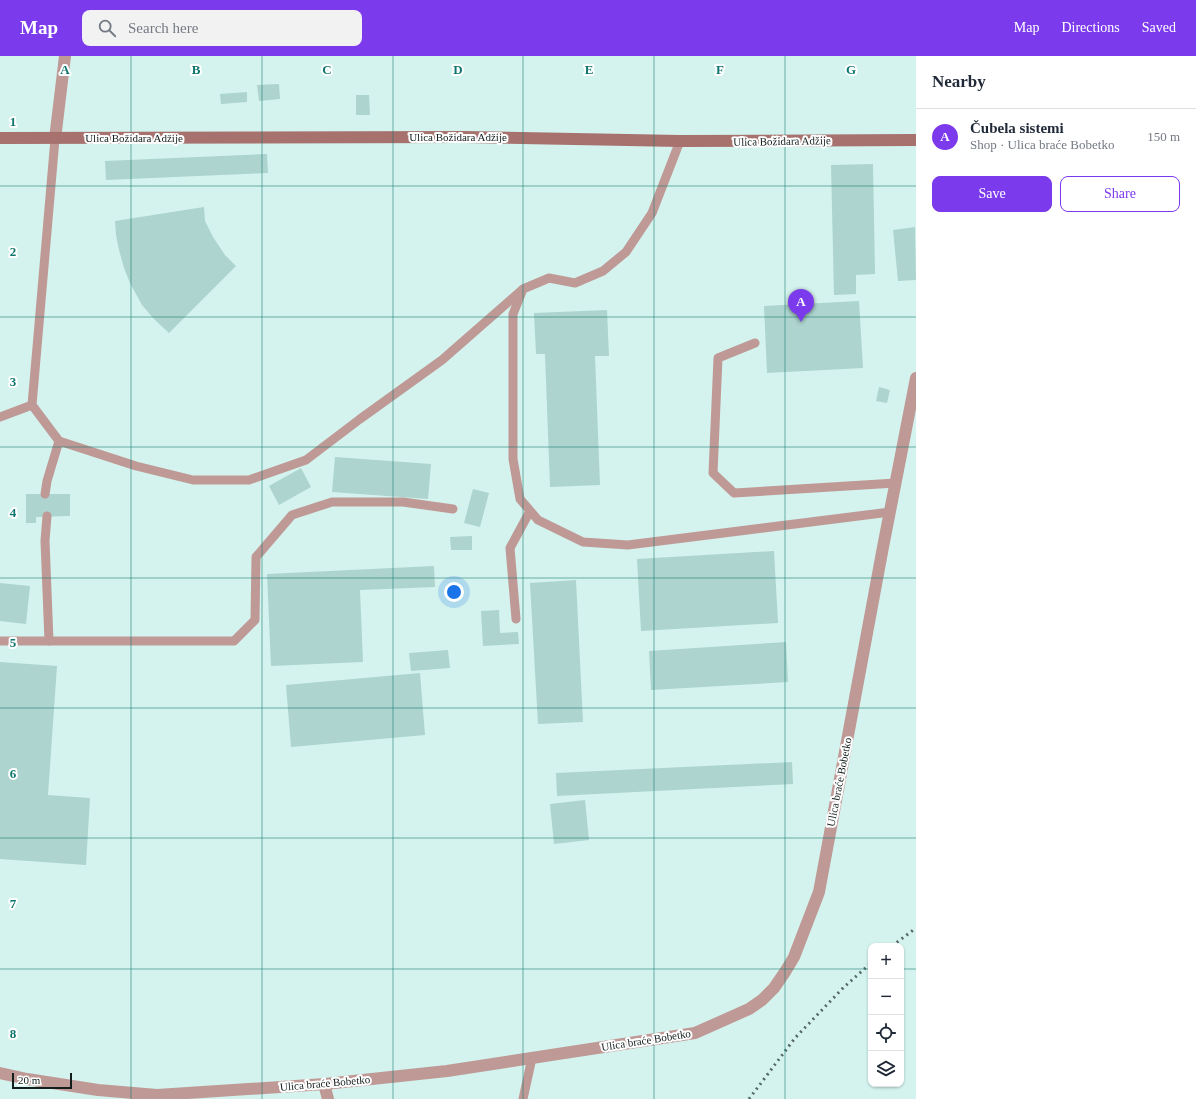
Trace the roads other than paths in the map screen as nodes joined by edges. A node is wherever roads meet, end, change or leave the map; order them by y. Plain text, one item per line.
1 (65, 56) edge
2 (0, 138) edge
3 (55, 139) junction
4 (916, 140) edge
5 (680, 141) junction
6 (523, 289) junction
7 (755, 343) dead end
8 (916, 378) edge
9 (32, 405) junction
10 (0, 416) edge
11 (59, 441) junction
12 (896, 483) junction
13 (45, 494) dead end
14 (453, 509) dead end
15 (530, 511) junction
16 (890, 512) junction
17 (47, 516) dead end
18 (516, 619) dead end
19 (0, 641) edge
20 (49, 641) junction
21 (532, 1058) junction
22 (0, 1073) edge
23 (324, 1084) junction
24 (328, 1099) edge
25 (523, 1099) edge

1 - 3 street
2 - 3 main road, Ulica Božidara Adžije
3 - 5 main road, Ulica Božidara Adžije
3 - 9 lane
4 - 5 main road, Ulica Božidara Adžije
5 - 6 lane
6 - 11 lane
6 - 15 lane
7 - 12 lane
8 - 12 street, Ulica braće Bobetko
9 - 10 lane
9 - 11 lane
11 - 13 lane
12 - 16 street, Ulica braće Bobetko
14 - 20 lane
15 - 16 lane
15 - 18 lane
16 - 21 street, Ulica braće Bobetko
17 - 20 lane
19 - 20 lane
21 - 23 street, Ulica braće Bobetko
21 - 25 lane
22 - 23 street, Ulica braće Bobetko
23 - 24 street

